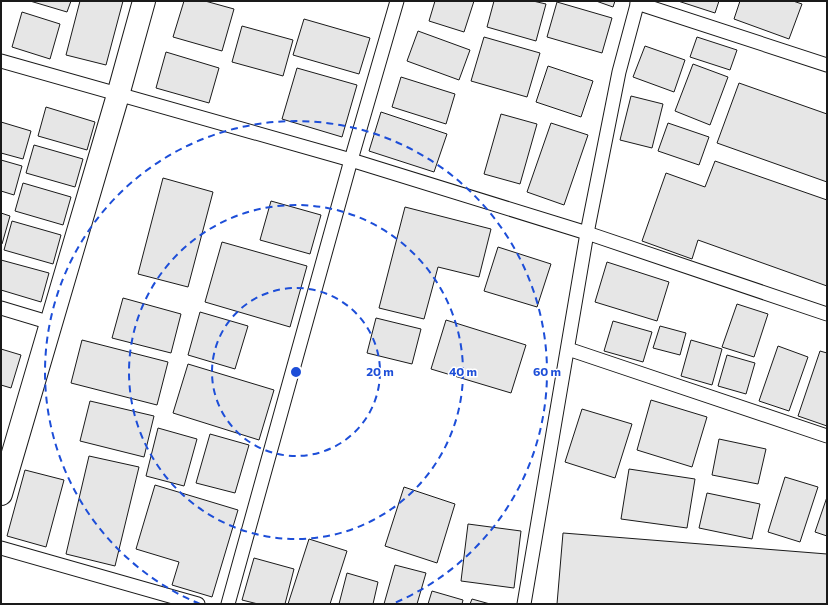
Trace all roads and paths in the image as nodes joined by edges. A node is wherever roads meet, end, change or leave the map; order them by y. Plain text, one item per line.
1 (144, 1) edge
2 (397, 1) edge
3 (638, 2) edge
4 (1, 61) edge
5 (827, 65) edge
6 (118, 94) junction
7 (351, 160) junction
8 (587, 233) junction
9 (1, 308) edge
10 (827, 314) edge
11 (51, 323) junction
12 (568, 349) junction
13 (827, 436) edge
14 (1, 494) edge
15 (1, 548) edge
16 (198, 604) edge
17 (228, 604) edge
18 (524, 604) edge

1 - 6 street
2 - 7 lane
3 - 5 lane
3 - 8 lane
4 - 6 lane
6 - 7 lane
6 - 11 street
7 - 8 lane
7 - 17 lane
8 - 10 lane
8 - 12 lane
9 - 11 lane
11 - 14 street
12 - 13 lane
12 - 18 lane
15 - 16 lane

